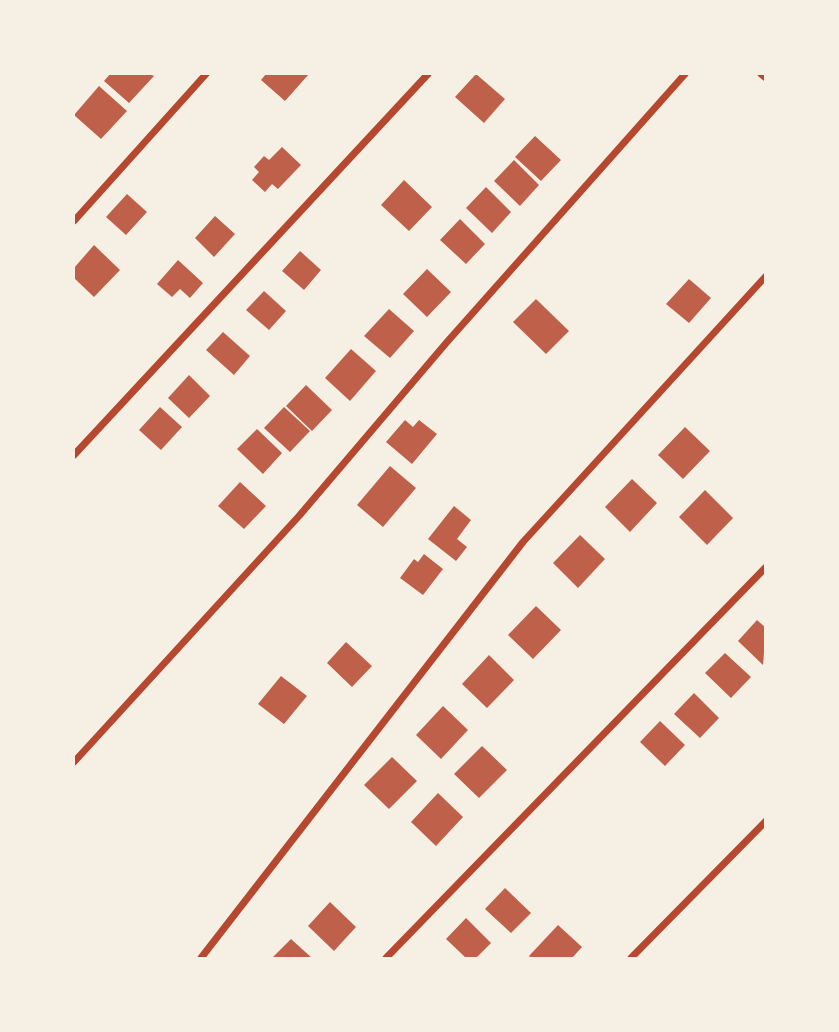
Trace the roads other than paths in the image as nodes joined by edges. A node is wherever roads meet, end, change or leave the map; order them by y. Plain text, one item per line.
1 (206, 74) edge
2 (429, 74) edge
3 (685, 74) edge
4 (761, 74) edge
5 (765, 78) edge
6 (74, 221) edge
7 (765, 276) edge
8 (74, 456) edge
9 (765, 567) edge
10 (74, 762) edge
11 (765, 821) edge
12 (201, 958) edge
13 (386, 958) edge
14 (631, 958) edge

1 - 6 street
2 - 8 street
3 - 10 street
4 - 5 street
7 - 12 street
9 - 13 street
11 - 14 street

